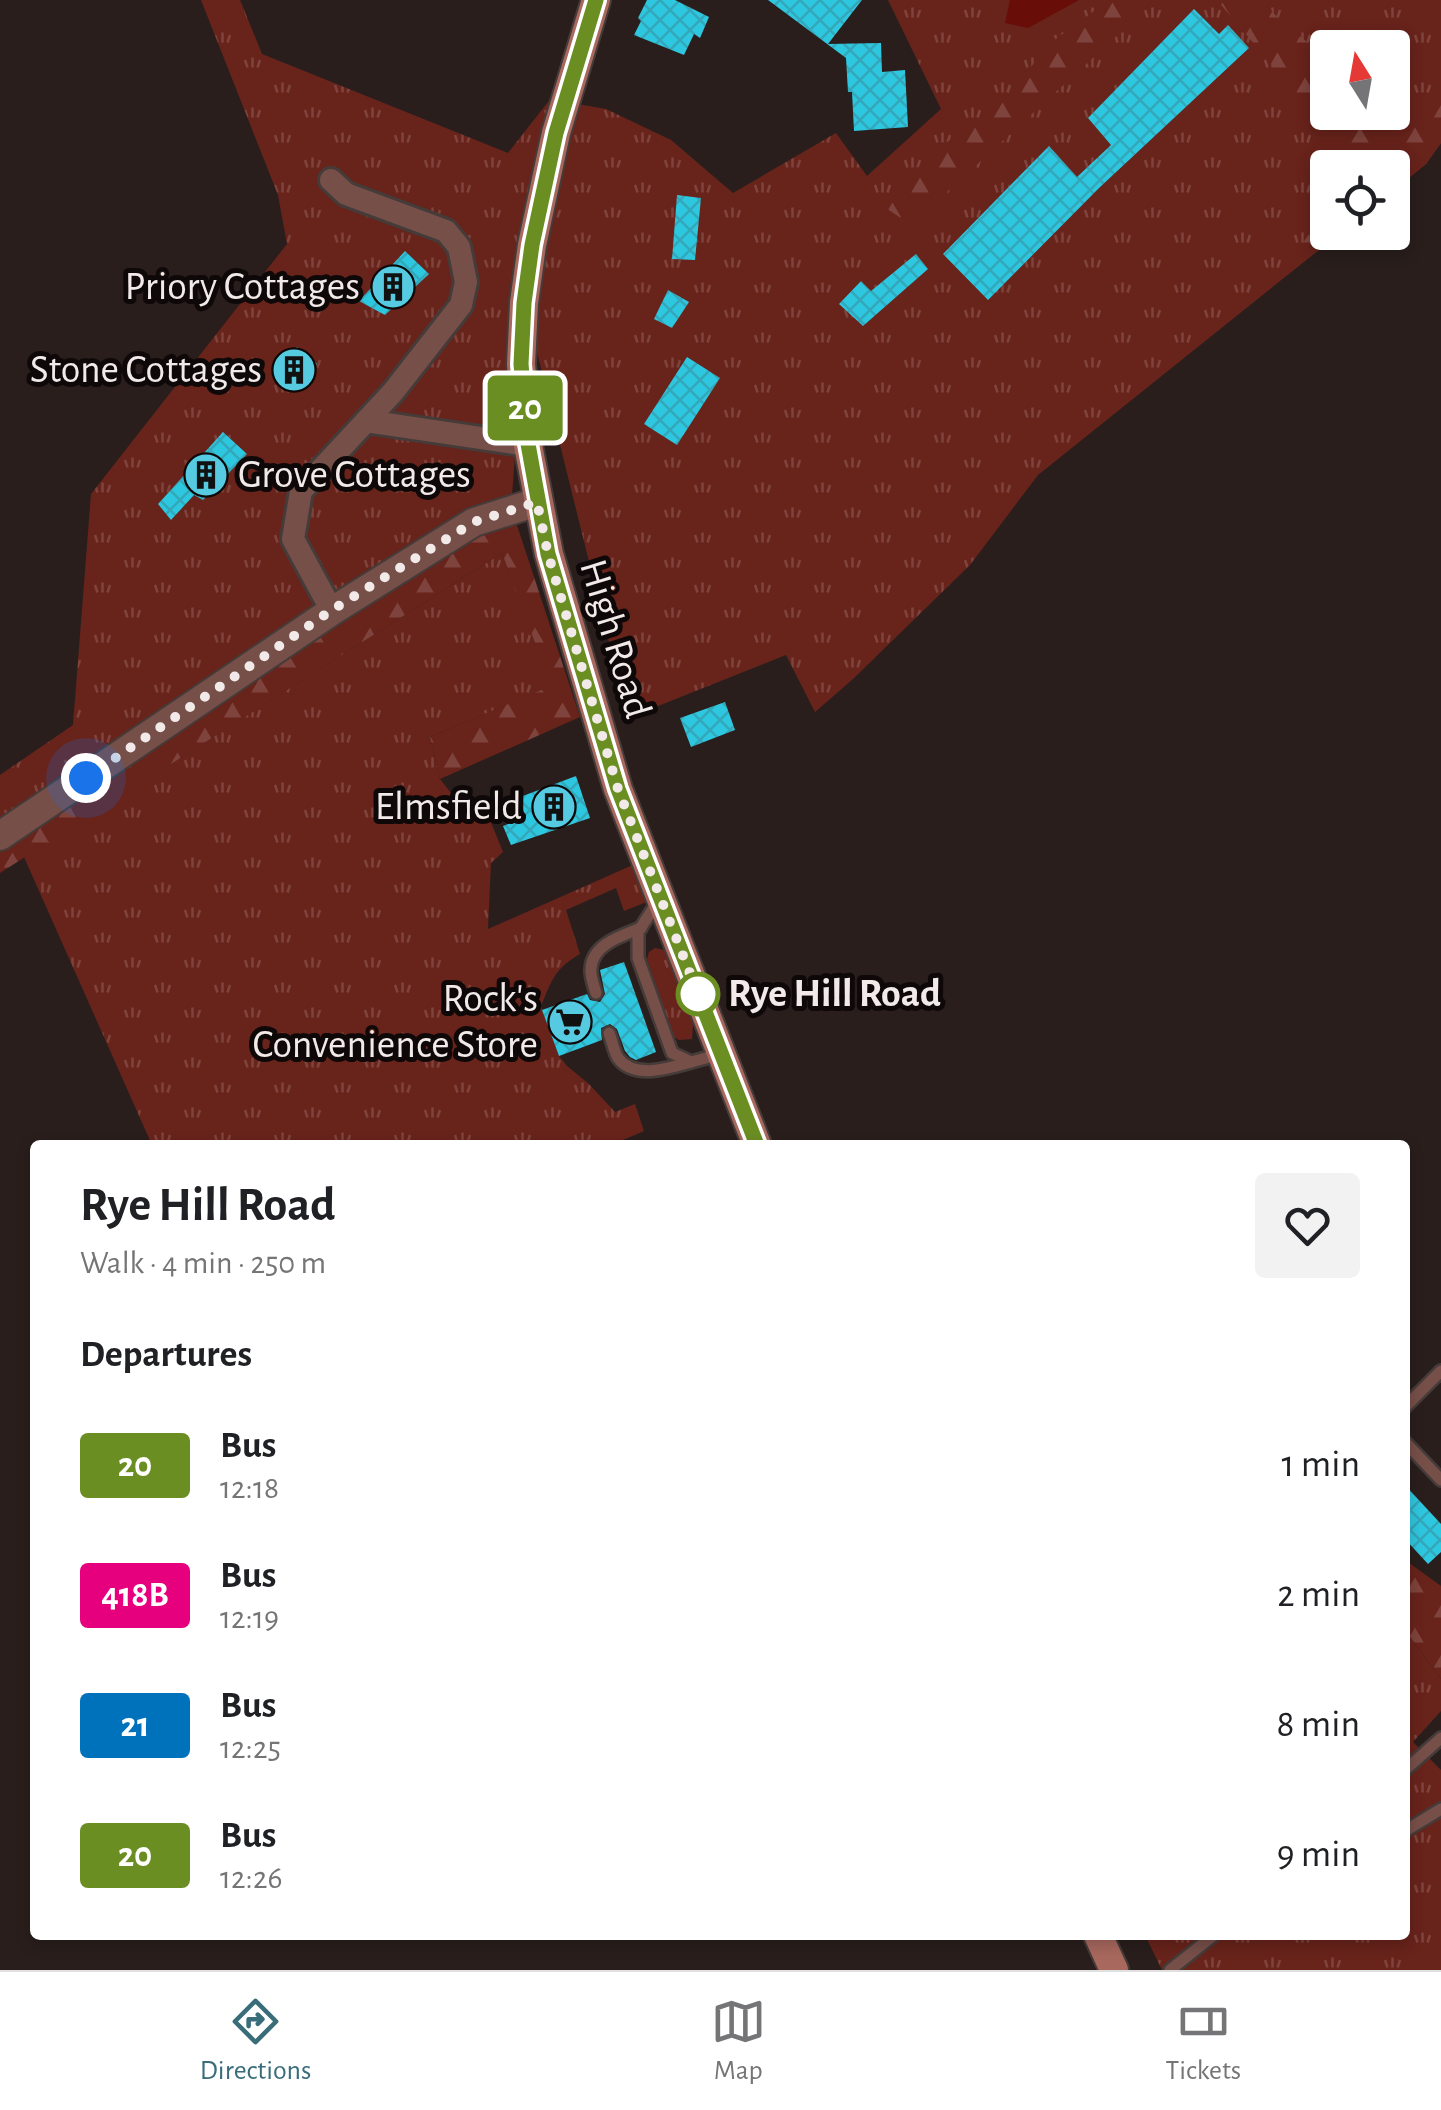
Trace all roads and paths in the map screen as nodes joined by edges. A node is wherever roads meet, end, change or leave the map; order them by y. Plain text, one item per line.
1 (596, 0) edge
2 (332, 180) dead end
3 (366, 421) junction
4 (528, 444) junction
5 (537, 502) junction
6 (332, 610) junction
7 (0, 836) edge
8 (660, 898) junction
9 (640, 928) junction
10 (596, 993) dead end
11 (610, 1033) dead end
12 (721, 1054) junction
13 (691, 1062) junction
14 (755, 1140) edge
15 (1441, 1372) edge
16 (1410, 1402) edge
17 (1410, 1447) edge
18 (1441, 1480) edge
19 (1441, 1738) edge
20 (1410, 1766) edge
21 (1441, 1809) edge
22 (1410, 1829) edge
23 (1100, 1940) edge
24 (1208, 1940) edge
25 (1114, 1970) edge
26 (1170, 1970) edge

1 - 4 main road, High Road
2 - 3 street
3 - 4 street
3 - 6 street
4 - 5 main road, High Road
5 - 6 street
5 - 8 main road, High Road
6 - 7 street
8 - 9 lane
8 - 12 main road, High Road
9 - 10 lane
9 - 13 lane
11 - 13 lane
12 - 13 lane
12 - 14 main road, High Road
15 - 16 lane
17 - 18 lane
19 - 20 lane
21 - 22 lane
23 - 25 main road
24 - 26 lane

